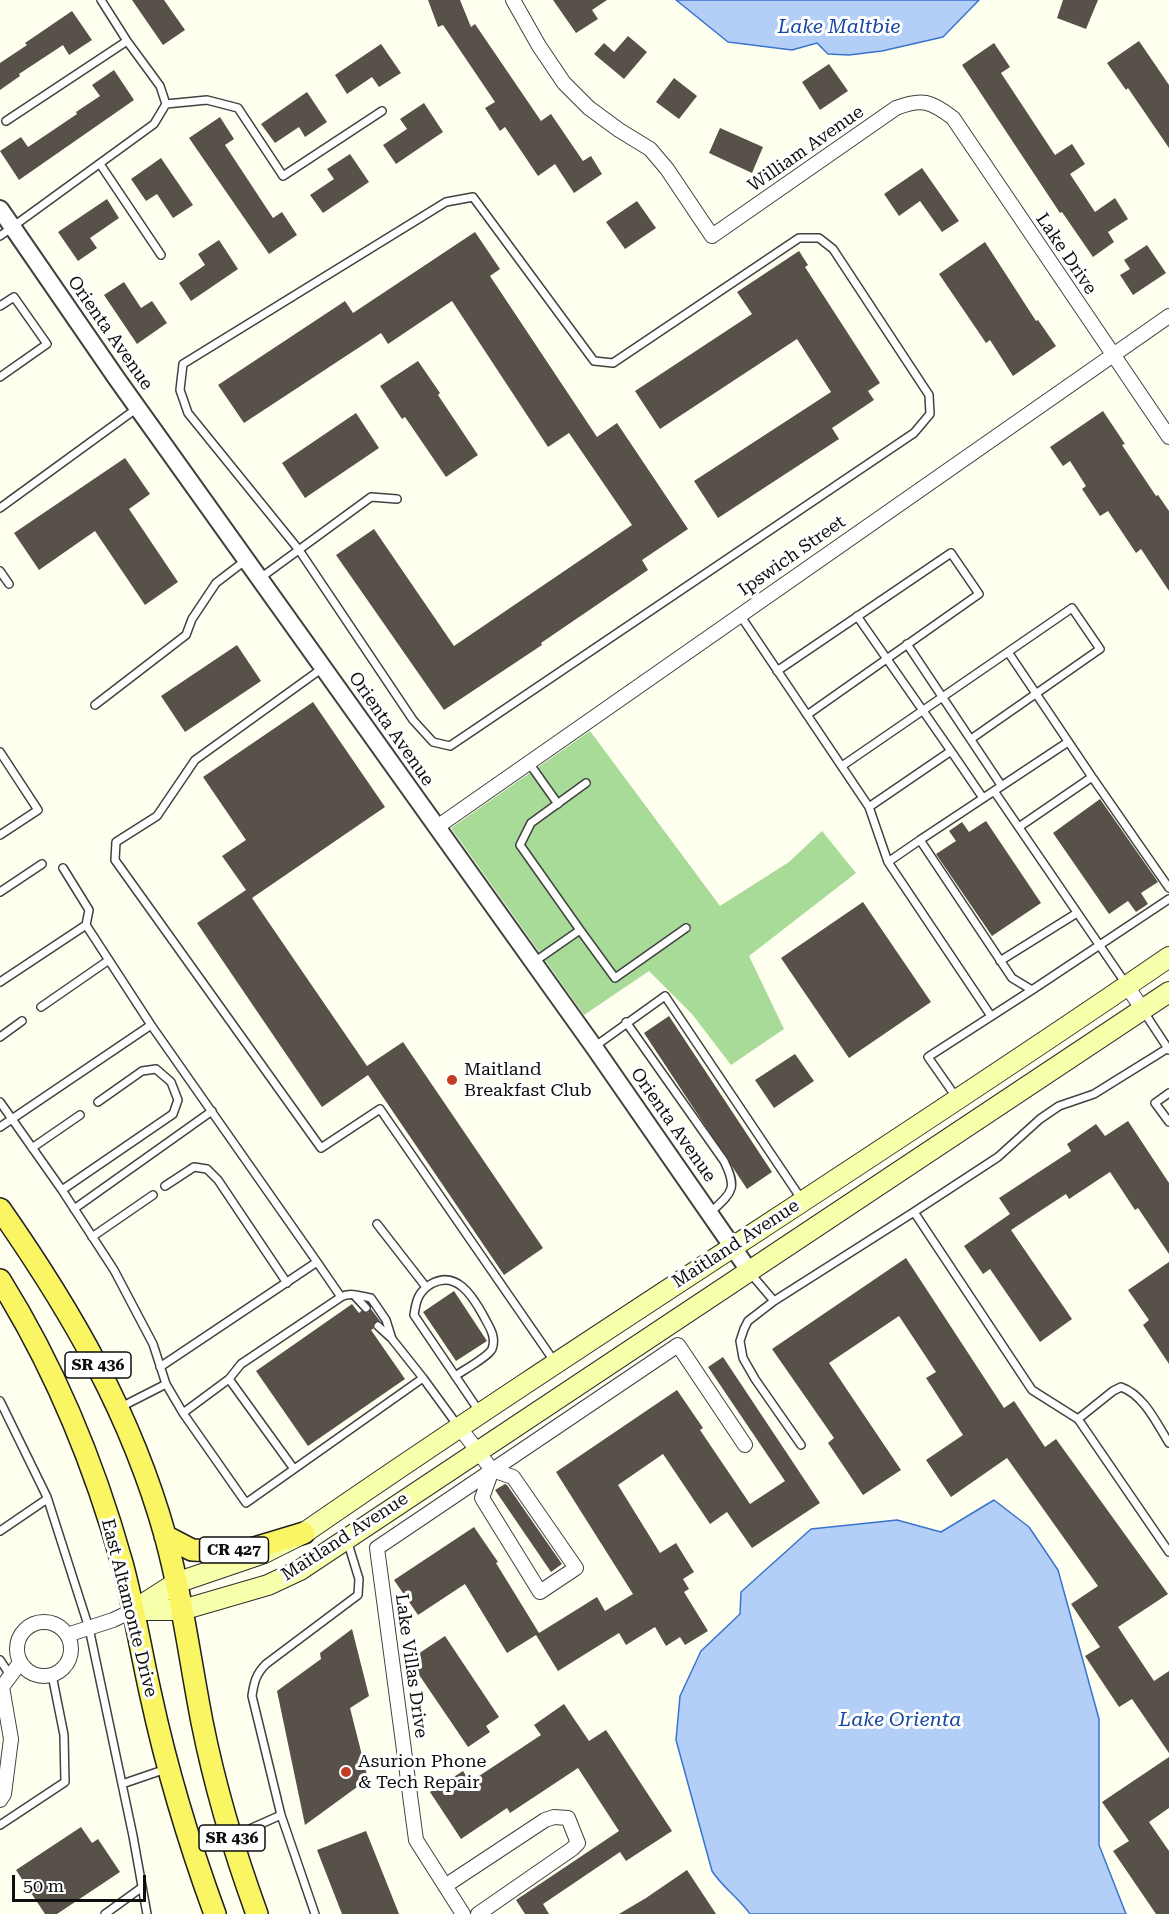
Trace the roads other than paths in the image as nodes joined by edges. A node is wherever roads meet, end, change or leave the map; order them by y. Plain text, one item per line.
1 (101, 0) edge
2 (513, 0) edge
3 (127, 41) junction
4 (924, 102) joint
5 (166, 104) junction
6 (382, 111) dead end
7 (6, 121) dead end
8 (100, 164) junction
9 (0, 209) edge
10 (6, 232) edge
11 (161, 255) dead end
12 (0, 306) edge
13 (1169, 316) edge
14 (1112, 355) junction
15 (0, 377) edge
16 (138, 408) junction
17 (1169, 437) edge
18 (397, 499) dead end
19 (0, 507) edge
20 (299, 550) junction
21 (247, 560) junction
22 (0, 571) edge
23 (259, 579) junction
24 (9, 584) dead end
25 (740, 615) junction
26 (857, 616) junction
27 (907, 644) junction
28 (1008, 652) junction
29 (887, 658) junction
30 (324, 667) junction
31 (777, 670) junction
32 (1037, 694) junction
33 (943, 696) junction
34 (95, 705) dead end
35 (922, 710) junction
36 (807, 715) junction
37 (971, 739) junction
38 (1068, 742) junction
39 (951, 751) junction
40 (0, 752) edge
41 (529, 762) junction
42 (842, 766) junction
43 (1092, 777) junction
44 (586, 783) dead end
45 (1001, 785) junction
46 (993, 791) junction
47 (983, 798) junction
48 (558, 804) junction
49 (869, 807) junction
50 (437, 826) junction
51 (1019, 827) junction
52 (0, 835) edge
53 (920, 840) junction
54 (888, 862) junction
55 (42, 864) dead end
56 (63, 867) dead end
57 (1169, 888) edge
58 (0, 892) edge
59 (1169, 898) edge
60 (1077, 913) junction
61 (86, 925) junction
62 (686, 928) dead end
63 (580, 930) junction
64 (1099, 945) junction
65 (1169, 957) edge
66 (109, 960) junction
67 (1000, 961) junction
68 (534, 962) junction
69 (0, 982) edge
70 (1127, 986) junction
71 (1032, 990) junction
72 (1169, 992) edge
73 (41, 1007) dead end
74 (1143, 1010) junction
75 (991, 1016) junction
76 (22, 1021) dead end
77 (626, 1022) junction
78 (151, 1025) junction
79 (0, 1037) edge
80 (594, 1047) junction
81 (1168, 1049) edge
82 (1169, 1093) edge
83 (957, 1100) junction
84 (0, 1102) edge
85 (98, 1102) dead end
86 (212, 1111) junction
87 (80, 1115) dead end
88 (11, 1119) junction
89 (1169, 1122) edge
90 (0, 1127) edge
91 (32, 1148) junction
92 (165, 1186) dead end
93 (62, 1190) junction
94 (153, 1195) dead end
95 (802, 1200) junction
96 (0, 1209) edge
97 (74, 1209) junction
98 (711, 1212) junction
99 (914, 1212) junction
100 (377, 1224) dead end
101 (92, 1237) junction
102 (732, 1246) junction
103 (317, 1263) junction
104 (750, 1272) junction
105 (0, 1280) edge
106 (286, 1283) junction
107 (426, 1287) junction
108 (354, 1295) junction
109 (340, 1297) junction
110 (774, 1301) junction
111 (366, 1308) dead end
112 (378, 1326) dead end
113 (392, 1339) junction
114 (555, 1363) junction
115 (160, 1367) junction
116 (455, 1376) junction
117 (423, 1378) junction
118 (229, 1379) junction
119 (166, 1384) junction
120 (0, 1401) edge
121 (118, 1408) junction
122 (183, 1413) junction
123 (481, 1413) junction
124 (1078, 1419) junction
125 (460, 1428) junction
126 (1169, 1443) edge
127 (745, 1445) dead end
128 (801, 1445) dead end
129 (477, 1451) junction
130 (294, 1469) junction
131 (492, 1470) junction
132 (47, 1499) junction
133 (0, 1532) edge
134 (304, 1533) junction
135 (165, 1536) junction
136 (346, 1539) junction
137 (1169, 1552) edge
138 (176, 1582) junction
139 (134, 1610) junction
140 (182, 1610) junction
141 (89, 1628) junction
142 (68, 1635) junction
143 (0, 1660) edge
144 (20, 1664) junction
145 (10, 1675) junction
146 (52, 1676) junction
147 (169, 1768) junction
148 (122, 1784) junction
149 (0, 1800) edge
150 (281, 1815) junction
151 (0, 1825) edge
152 (231, 1837) junction
153 (445, 1886) junction
154 (141, 1888) junction
155 (105, 1914) edge
156 (147, 1914) edge
157 (215, 1914) edge
158 (257, 1914) edge
159 (315, 1914) edge
160 (463, 1914) edge
161 (478, 1914) edge

1 - 3 lane
2 - 4 street, William Avenue
3 - 5 lane
3 - 7 lane
4 - 14 street, Lake Drive
5 - 6 lane
5 - 8 lane
8 - 10 lane
8 - 11 lane
9 - 10 street, Orienta Avenue
10 - 16 street, Orienta Avenue
12 - 15 lane
13 - 14 street, Ipswich Street
14 - 17 street, Lake Drive
14 - 25 street, Ipswich Street
16 - 19 lane
16 - 21 street, Orienta Avenue
18 - 20 lane
20 - 20 lane
20 - 23 lane
21 - 23 street, Orienta Avenue
21 - 34 lane
22 - 24 lane
23 - 30 street, Orienta Avenue
25 - 31 lane
25 - 41 street, Ipswich Street
26 - 27 lane
26 - 29 lane
26 - 31 lane
27 - 29 lane
27 - 33 lane
28 - 32 lane
28 - 32 lane
28 - 33 lane
29 - 35 lane
29 - 36 lane
30 - 50 street, Orienta Avenue
30 - 114 lane
31 - 36 lane
32 - 37 lane
32 - 38 lane
33 - 35 lane
33 - 37 lane
35 - 39 lane
35 - 42 lane
36 - 42 lane
37 - 45 lane
38 - 43 lane
38 - 45 lane
39 - 47 lane
39 - 49 lane
40 - 52 lane
41 - 48 lane
41 - 50 street, Ipswich Street
42 - 49 lane
43 - 51 lane
43 - 57 lane
44 - 48 lane
45 - 46 lane
46 - 47 lane
46 - 51 lane
47 - 53 lane
48 - 63 lane
49 - 54 lane
50 - 68 street, Orienta Avenue
51 - 60 lane
53 - 54 lane
53 - 67 lane
54 - 75 lane
55 - 58 lane
56 - 61 lane
59 - 64 lane
60 - 64 lane
60 - 67 lane
61 - 66 lane
61 - 69 lane
62 - 63 lane
63 - 68 lane
64 - 70 lane
64 - 71 lane
65 - 70 main road, Maitland Avenue / CR 427
66 - 73 lane
66 - 78 lane
67 - 71 lane
68 - 80 street, Orienta Avenue
70 - 74 street
70 - 83 main road, Maitland Avenue / CR 427
71 - 75 lane
72 - 74 main road, Maitland Avenue / CR 427
74 - 81 lane
74 - 104 main road, Maitland Avenue / CR 427
75 - 83 lane
76 - 79 lane
77 - 80 lane
77 - 95 lane
77 - 98 lane
78 - 86 lane
78 - 88 lane
80 - 98 street, Orienta Avenue
81 - 99 lane
82 - 89 lane
83 - 95 main road, Maitland Avenue / CR 427
84 - 88 lane
85 - 93 lane
86 - 97 lane
86 - 103 lane
87 - 91 lane
88 - 90 lane
88 - 91 lane
91 - 93 lane
92 - 106 lane
93 - 97 lane
94 - 101 lane
95 - 102 main road, Maitland Avenue / CR 427
96 - 121 main road, SR 436
97 - 101 lane
98 - 102 street, Orienta Avenue
99 - 110 lane
99 - 124 lane
100 - 107 lane
101 - 115 lane
102 - 104 street, Orienta Avenue
102 - 114 main road, Maitland Avenue / CR 427
103 - 106 lane
103 - 109 lane
104 - 110 lane
104 - 129 main road, Maitland Avenue / CR 427
105 - 139 main road, East Altamonte Drive / SR 436
106 - 115 lane
107 - 116 lane
107 - 116 lane
108 - 109 lane
108 - 111 lane
108 - 113 lane
109 - 118 lane
110 - 128 lane
112 - 113 lane
113 - 117 lane
114 - 123 main road, Maitland Avenue / CR 427
115 - 119 lane
116 - 123 lane
117 - 125 lane
117 - 130 lane
118 - 122 lane
118 - 130 lane
119 - 121 lane
119 - 122 lane
120 - 132 lane
121 - 135 main road, SR 436
122 - 130 lane
123 - 125 main road, Maitland Avenue / CR 427
124 - 126 lane
124 - 137 lane
125 - 129 street
125 - 134 main road, Maitland Avenue / CR 427
127 - 131 street, Lake Villas Drive
129 - 131 street
129 - 136 main road, Maitland Avenue / CR 427
131 - 131 street
131 - 153 street, Lake Villas Drive
132 - 133 lane
132 - 141 lane
134 - 135 main road, CR 427
134 - 138 main road, Maitland Avenue
135 - 138 main road, SR 436
136 - 140 main road, Maitland Avenue / CR 427
136 - 150 lane
138 - 139 main road, Maitland Avenue
138 - 140 main road, SR 436
139 - 140 main road, Maitland Avenue / CR 427
139 - 141 street
139 - 147 main road, East Altamonte Drive / SR 436
140 - 152 main road, SR 436
141 - 142 street
141 - 148 lane
142 - 144 street
142 - 146 street
143 - 145 lane
144 - 145 street
144 - 146 street
145 - 149 street
146 - 151 lane
147 - 148 lane
147 - 157 main road, East Altamonte Drive / SR 436
148 - 154 lane
150 - 152 lane
150 - 159 lane
152 - 158 main road, SR 436
153 - 160 street, Lake Villas Drive
153 - 161 street
154 - 155 lane
154 - 156 lane

